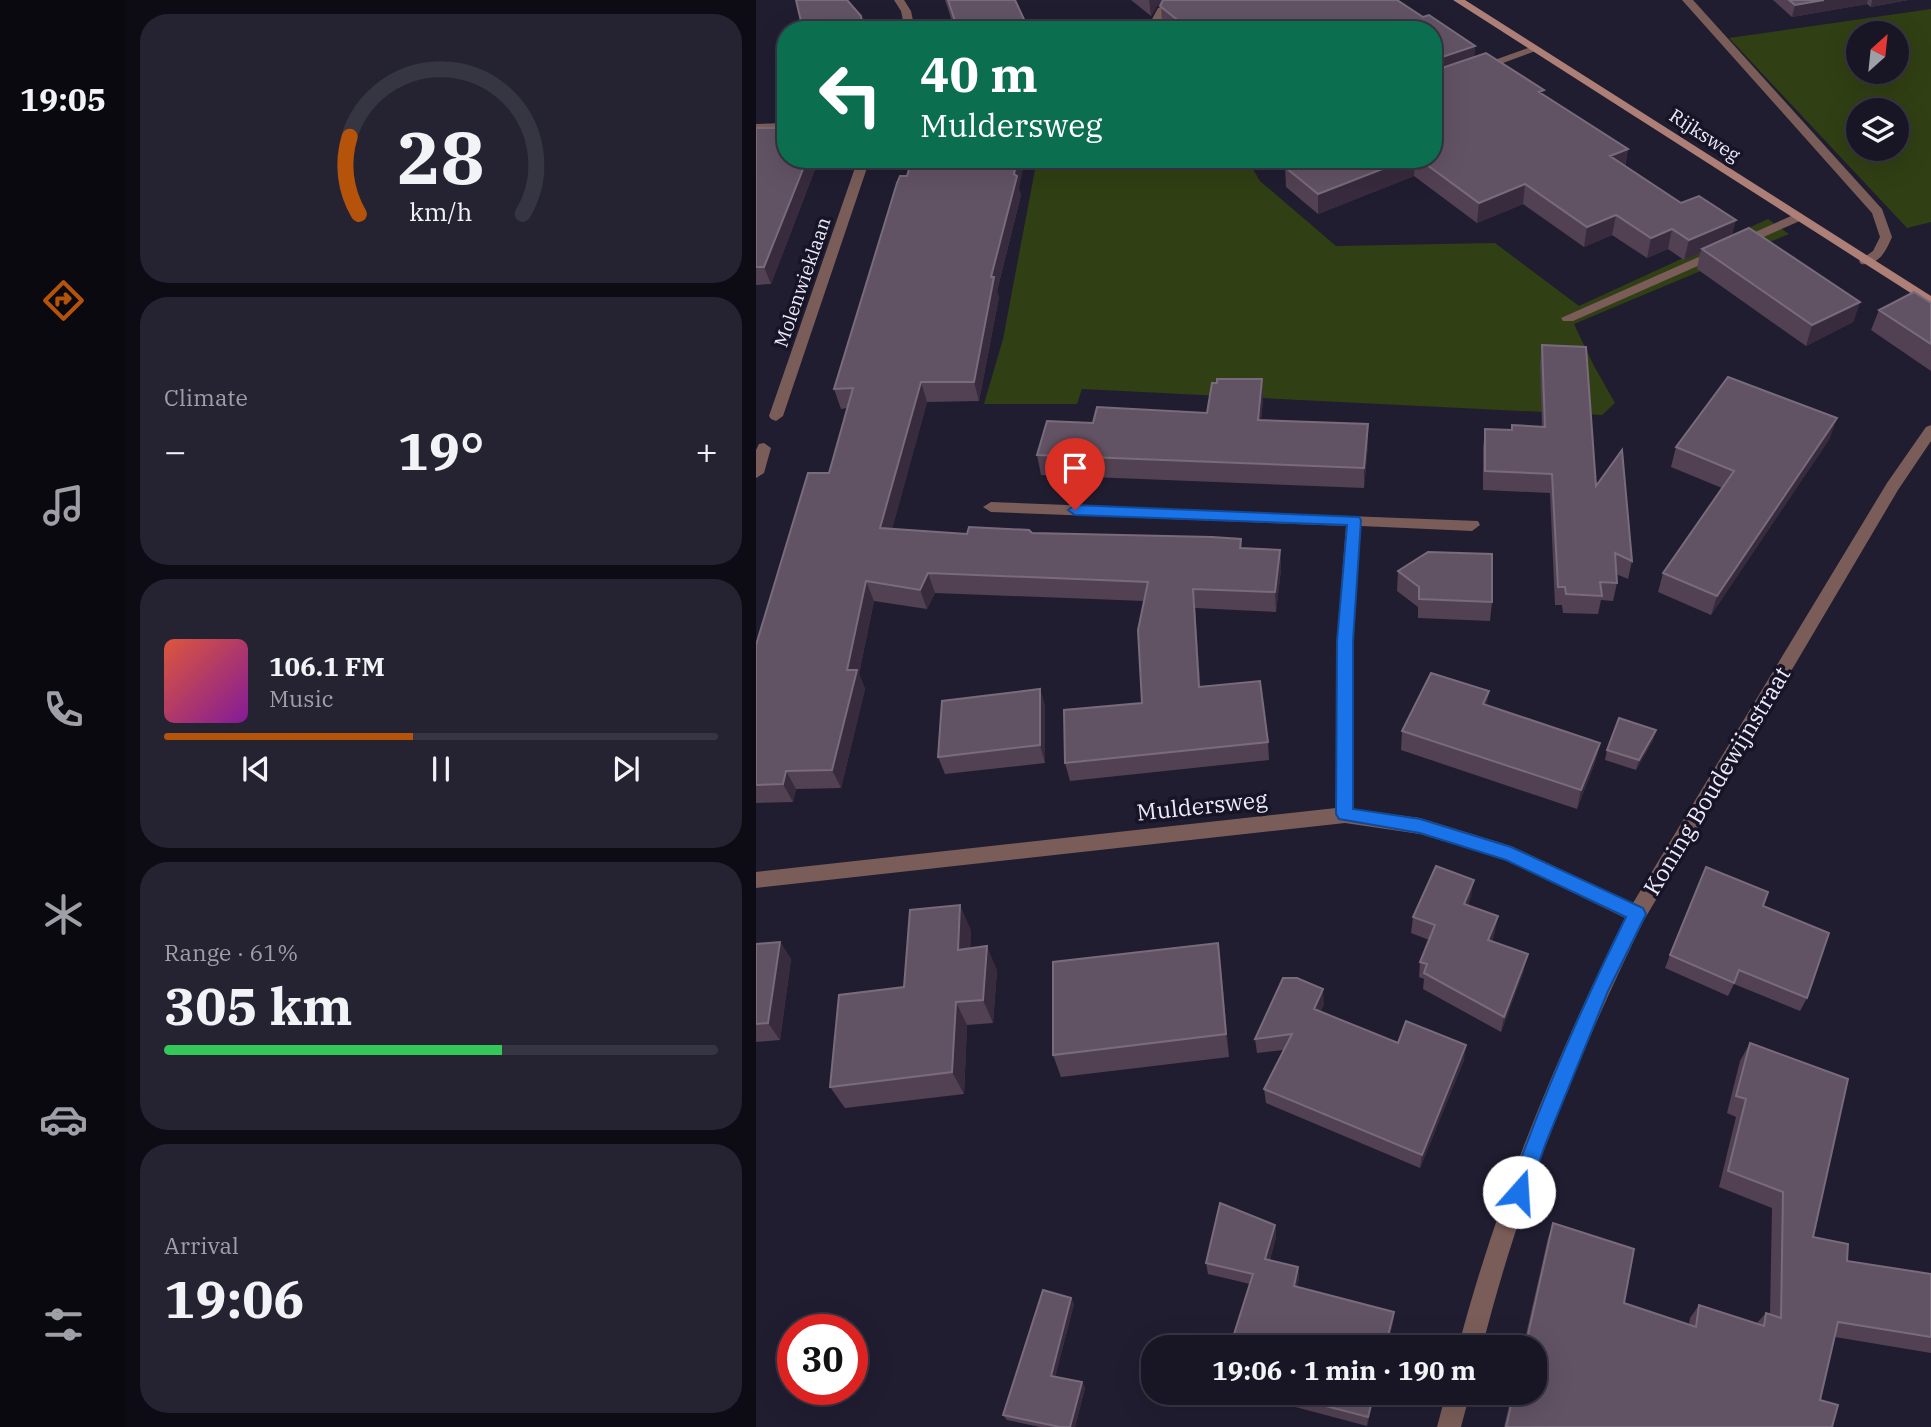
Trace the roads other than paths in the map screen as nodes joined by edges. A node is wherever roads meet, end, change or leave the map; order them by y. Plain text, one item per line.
1 (900, 0) edge
2 (1193, 0) edge
3 (1458, 0) edge
4 (1687, 0) edge
5 (908, 21) edge
6 (1156, 21) dead end
7 (1535, 49) junction
8 (1442, 83) edge
9 (777, 127) edge
10 (756, 128) edge
11 (861, 168) edge
12 (1798, 217) junction
13 (1866, 261) junction
14 (1931, 302) edge
15 (1568, 318) dead end
16 (776, 416) dead end
17 (1931, 430) edge
18 (764, 448) dead end
19 (756, 473) edge
20 (991, 507) dead end
21 (1354, 520) junction
22 (1472, 525) dead end
23 (1345, 814) junction
24 (756, 880) edge
25 (1637, 914) junction
26 (1473, 1335) edge
27 (1455, 1405) edge
28 (1449, 1427) edge

1 - 5 street
2 - 6 street
3 - 7 main road, Rijksweg
4 - 13 street
7 - 8 street
7 - 12 main road, Rijksweg
9 - 10 street
11 - 16 street, Molenwieklaan
12 - 13 main road, Rijksweg
12 - 15 street
13 - 14 main road, Rijksweg
17 - 25 street, Koning Boudewijnstraat
18 - 19 street
20 - 21 street
21 - 22 street
21 - 23 street
23 - 24 street, Muldersweg
23 - 25 street, Muldersweg
25 - 26 street, Koning Boudewijnstraat
27 - 28 street

